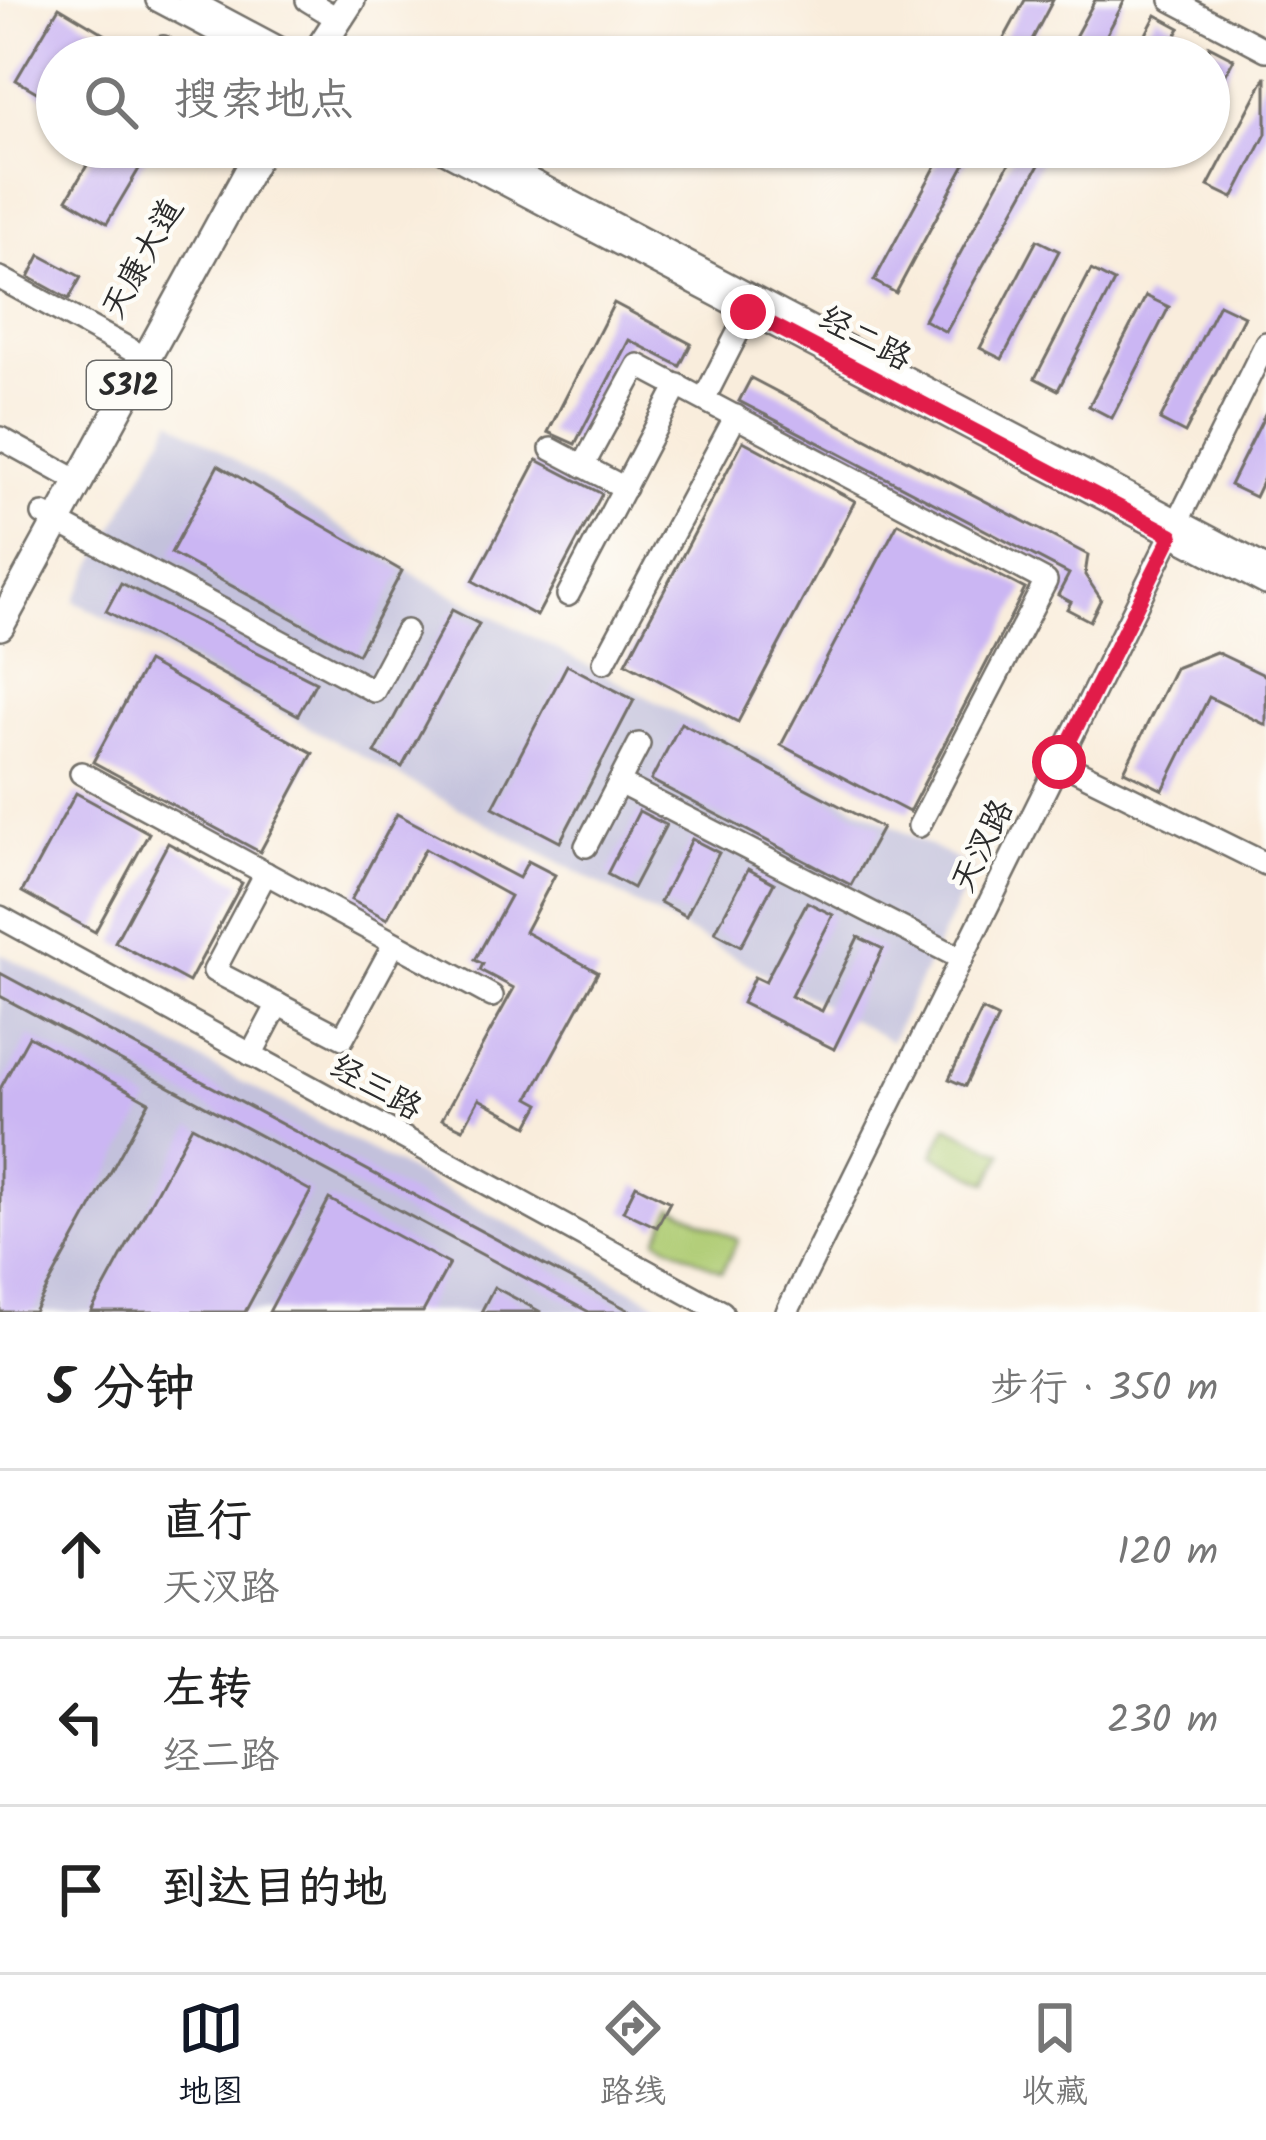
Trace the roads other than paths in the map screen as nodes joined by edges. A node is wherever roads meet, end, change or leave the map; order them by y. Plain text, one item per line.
1 (157, 0) edge
2 (189, 0) edge
3 (1171, 0) edge
4 (331, 6) edge
5 (225, 36) edge
6 (257, 36) edge
7 (310, 36) edge
8 (321, 36) edge
9 (1266, 50) edge
10 (243, 168) edge
11 (477, 168) edge
12 (506, 168) edge
13 (0, 278) edge
14 (752, 305) junction
15 (1266, 343) edge
16 (138, 353) junction
17 (679, 385) junction
18 (704, 399) junction
19 (736, 416) junction
20 (0, 438) edge
21 (550, 449) dead end
22 (583, 466) junction
23 (72, 477) junction
24 (626, 488) junction
25 (50, 518) junction
26 (1175, 528) junction
27 (1266, 567) edge
28 (1266, 584) edge
29 (0, 595) edge
30 (568, 596) dead end
31 (0, 626) edge
32 (406, 631) dead end
33 (604, 662) dead end
34 (639, 744) dead end
35 (1059, 762) junction
36 (81, 773) dead end
37 (619, 783) junction
38 (919, 826) dead end
39 (586, 846) dead end
40 (1266, 864) edge
41 (266, 873) junction
42 (0, 917) edge
43 (394, 944) junction
44 (962, 958) junction
45 (492, 996) dead end
46 (278, 1004) junction
47 (251, 1055) junction
48 (722, 1312) edge
49 (787, 1312) edge

1 - 5 street
2 - 6 street
3 - 9 street
4 - 7 main road
4 - 8 main road
10 - 16 main road, 天康大道 / S312
11 - 14 street, 经二路
12 - 14 street, 经二路
13 - 16 street
14 - 18 street
14 - 26 street, 经二路
15 - 26 street, 天汊路
16 - 23 main road, 天康大道 / S312
17 - 18 street
17 - 22 street
17 - 24 street
18 - 19 street
19 - 33 street
19 - 38 street
20 - 23 street
21 - 22 street
22 - 24 street
23 - 25 main road, 天康大道 / S312
24 - 30 street
25 - 29 main road, 天康大道 / S312
25 - 31 main road, 天康大道 / S312
25 - 32 street
26 - 27 street, 经二路
26 - 28 street, 经二路
26 - 35 street, 天汊路
34 - 37 street
35 - 40 street
35 - 44 street, 天汊路
36 - 41 street
37 - 39 street
37 - 44 street
41 - 43 street
41 - 46 street
42 - 47 street, 经三路
43 - 45 street
43 - 46 street
44 - 49 street, 天汊路
46 - 47 street
47 - 48 street, 经三路

